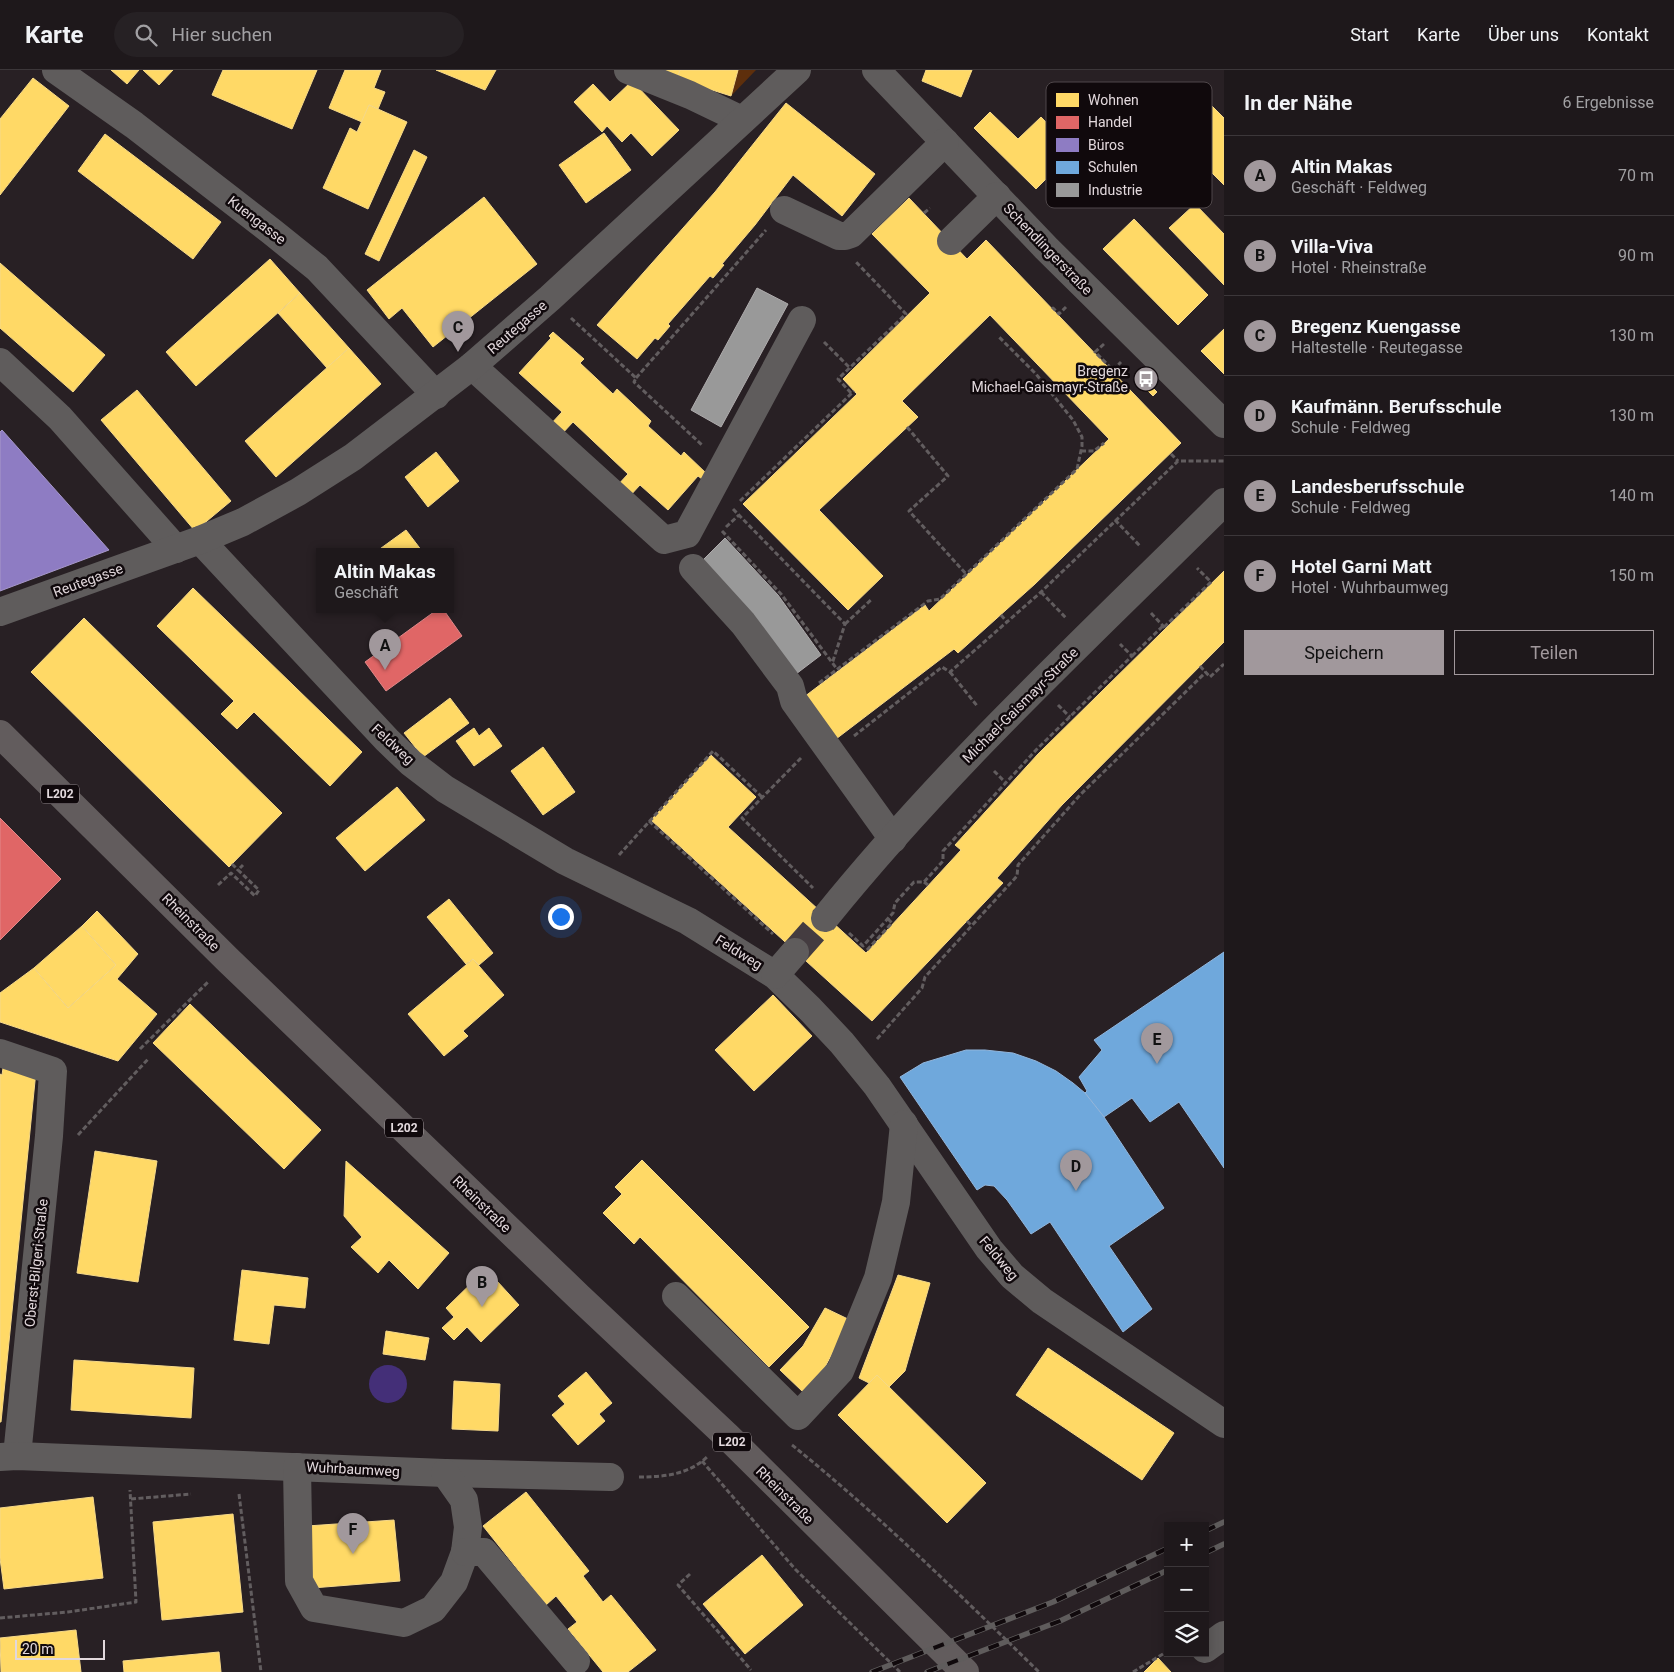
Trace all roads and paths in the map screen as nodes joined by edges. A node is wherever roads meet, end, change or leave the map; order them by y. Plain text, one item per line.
1 (56, 70) edge
2 (628, 70) edge
3 (797, 70) edge
4 (876, 70) edge
5 (742, 120) junction
6 (945, 142) junction
7 (998, 196) junction
8 (930, 208) dead end
9 (784, 210) joint
10 (924, 214) dead end
11 (845, 236) junction
12 (950, 241) dead end
13 (550, 298) junction
14 (802, 320) joint
15 (998, 336) dead end
16 (0, 362) edge
17 (472, 366) junction
18 (851, 369) junction
19 (636, 378) junction
20 (436, 394) junction
21 (1224, 424) edge
22 (907, 427) dead end
23 (1104, 443) dead end
24 (1081, 451) junction
25 (1171, 454) dead end
26 (1178, 461) junction
27 (1224, 462) edge
28 (719, 477) junction
29 (1224, 502) edge
30 (732, 508) junction
31 (739, 515) junction
32 (722, 531) junction
33 (188, 545) junction
34 (1177, 548) junction
35 (693, 568) joint
36 (966, 575) junction
37 (1041, 592) junction
38 (872, 599) dead end
39 (0, 612) edge
40 (1001, 615) dead end
41 (1006, 622) junction
42 (845, 624) junction
43 (1093, 632) junction
44 (1132, 656) junction
45 (832, 664) junction
46 (1224, 664) edge
47 (1200, 666) dead end
48 (837, 669) junction
49 (950, 672) junction
50 (1206, 672) junction
51 (794, 701) junction
52 (995, 729) junction
53 (0, 734) edge
54 (827, 746) junction
55 (762, 796) junction
56 (649, 821) junction
57 (893, 839) junction
58 (232, 864) dead end
59 (243, 865) dead end
60 (238, 870) junction
61 (598, 878) junction
62 (924, 882) junction
63 (928, 885) dead end
64 (218, 886) dead end
65 (829, 913) junction
66 (888, 919) junction
67 (966, 921) dead end
68 (972, 926) junction
69 (863, 946) junction
70 (795, 952) joint
71 (775, 975) junction
72 (210, 979) dead end
73 (140, 1049) dead end
74 (0, 1053) edge
75 (150, 1058) dead end
76 (857, 1062) junction
77 (904, 1124) junction
78 (49, 1136) junction
79 (676, 1296) dead end
80 (1224, 1424) edge
81 (792, 1444) dead end
82 (8, 1456) edge
83 (129, 1460) junction
84 (296, 1467) junction
85 (445, 1474) junction
86 (610, 1477) joint
87 (238, 1490) dead end
88 (199, 1494) dead end
89 (130, 1499) junction
90 (465, 1552) junction
91 (690, 1574) dead end
92 (0, 1618) edge
93 (1224, 1635) edge
94 (1209, 1646) edge
95 (1164, 1653) edge
96 (576, 1661) dead end
97 (751, 1670) dead end
98 (260, 1672) edge
99 (900, 1672) edge
100 (965, 1672) edge
101 (1039, 1672) edge
102 (1133, 1672) edge

1 - 20 street, Kuengasse
2 - 5 street
3 - 5 street, Reutegasse
4 - 6 street, Schendlingerstraße
5 - 13 street, Reutegasse
6 - 7 street, Schendlingerstraße
6 - 11 street
7 - 12 street
7 - 21 street, Schendlingerstraße
8 - 10 path
9 - 11 street
9 - 19 path
11 - 18 path
13 - 17 street, Reutegasse
13 - 19 path
14 - 18 path
14 - 28 street
15 - 24 path
16 - 33 street
17 - 20 street, Reutegasse
17 - 28 street
18 - 30 path
19 - 28 path
20 - 33 street, Reutegasse
22 - 36 path
23 - 24 path
24 - 36 path
25 - 26 path
26 - 27 path
26 - 37 path
28 - 30 path
29 - 34 street, Michael-Gaismayr-Straße
30 - 31 path
31 - 32 path
31 - 42 path
32 - 35 path
32 - 45 path
33 - 39 street, Reutegasse
33 - 61 street, Feldweg
34 - 43 street, Michael-Gaismayr-Straße
34 - 44 path
35 - 51 street
36 - 48 path
37 - 41 path
37 - 43 path
38 - 42 path
40 - 41 path
41 - 49 path
42 - 45 path
43 - 44 path
43 - 52 street, Michael-Gaismayr-Straße
44 - 62 path
45 - 48 path
46 - 50 path
47 - 50 path
48 - 51 path
49 - 52 path
49 - 54 path
50 - 68 path
51 - 54 street
52 - 57 street, Michael-Gaismayr-Straße
53 - 100 main road, Rheinstraße / L202
54 - 55 path
54 - 57 street
55 - 56 path
55 - 65 path
56 - 61 path
56 - 70 path
57 - 65 street, Michael-Gaismayr-Straße
58 - 60 path
59 - 60 path
60 - 64 path
61 - 71 street, Feldweg
62 - 63 path
62 - 66 path
65 - 69 path
66 - 69 path
66 - 69 path
67 - 68 path
68 - 76 path
70 - 71 street
71 - 76 street, Feldweg
72 - 73 path
74 - 78 street, Oberst-Bilgeri-Straße
75 - 78 path
76 - 77 street, Feldweg
77 - 79 street
77 - 80 street, Feldweg
78 - 82 street, Oberst-Bilgeri-Straße
81 - 101 path
82 - 83 street, Wuhrbaumweg
83 - 84 street, Wuhrbaumweg
83 - 89 path
84 - 85 street, Wuhrbaumweg
84 - 90 street
85 - 86 street, Wuhrbaumweg
85 - 90 street
86 - 99 path
87 - 98 path
88 - 89 path
89 - 92 path
90 - 96 street
91 - 97 path
93 - 94 street
95 - 102 path

